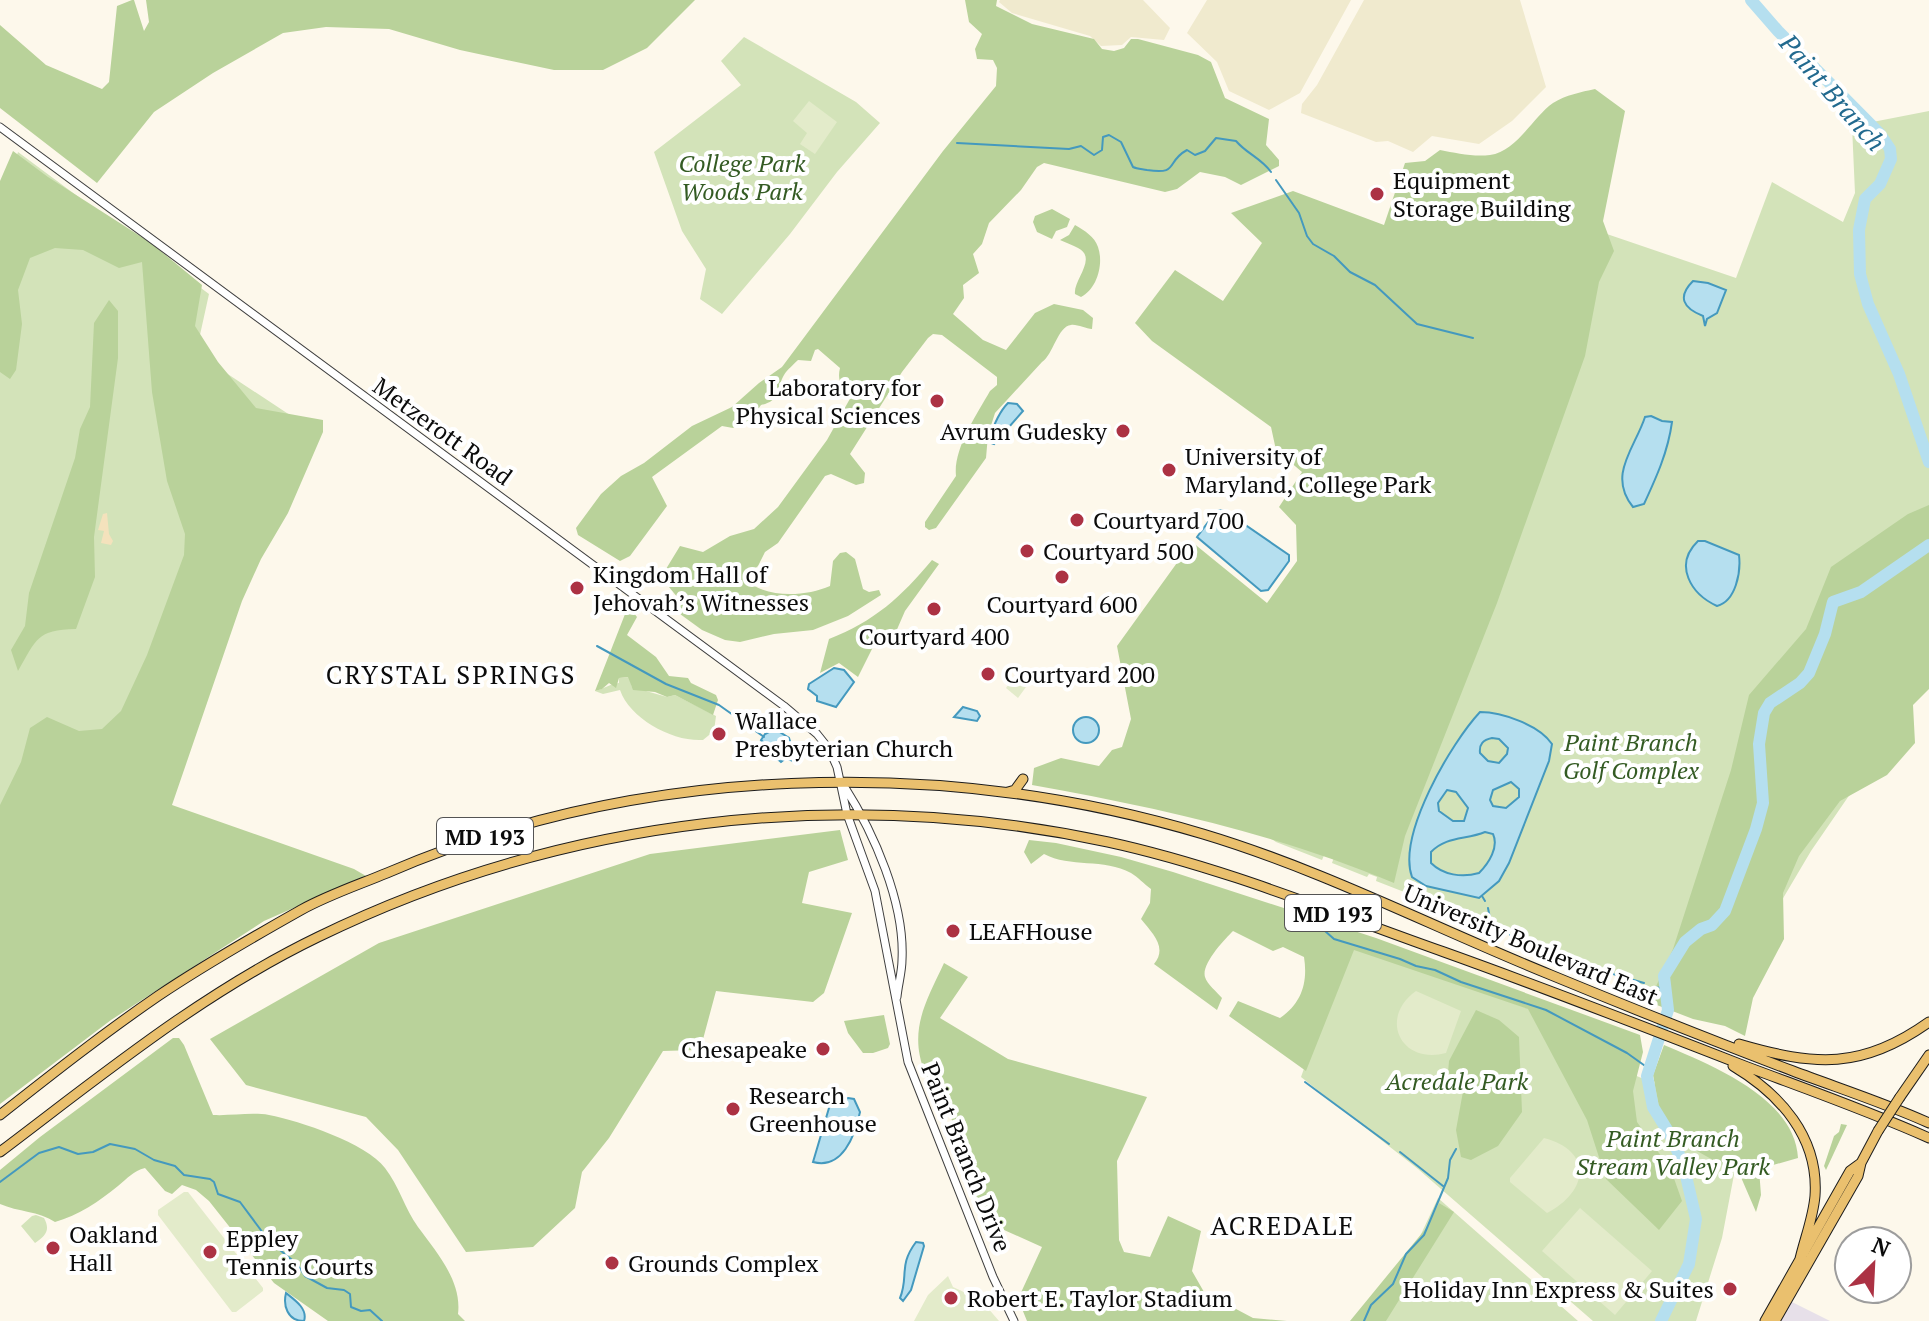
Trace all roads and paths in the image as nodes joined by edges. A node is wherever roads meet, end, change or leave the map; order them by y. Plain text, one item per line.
1 (0, 127) edge
2 (1023, 779) dead end
3 (842, 783) junction
4 (1008, 792) junction
5 (847, 814) junction
6 (862, 814) junction
7 (896, 1003) junction
8 (1929, 1022) edge
9 (1682, 1028) junction
10 (1713, 1053) junction
11 (1928, 1056) edge
12 (0, 1115) edge
13 (1929, 1120) edge
14 (1929, 1138) edge
15 (0, 1152) edge
16 (1861, 1163) junction
17 (1799, 1263) junction
18 (1014, 1321) edge
19 (1765, 1321) edge
20 (1775, 1321) edge

1 - 3 street, Metzerott Road
2 - 4 main road
3 - 4 main road, University Boulevard East / MD 193
3 - 5 street, Paint Branch Drive
3 - 6 street, Paint Branch Drive
3 - 12 main road, University Boulevard East / MD 193
4 - 9 main road, University Boulevard East / MD 193
5 - 6 main road, University Boulevard East / MD 193
5 - 7 street, Paint Branch Drive
5 - 15 main road, University Boulevard East / MD 193
6 - 7 street, Paint Branch Drive
6 - 10 main road, University Boulevard East / MD 193
7 - 18 street, Paint Branch Drive
8 - 9 main road
9 - 13 main road, University Boulevard East / MD 193
10 - 14 main road, University Boulevard East / MD 193
10 - 17 main road
11 - 16 main road, bridge
16 - 17 main road
16 - 20 main road
17 - 19 main road

